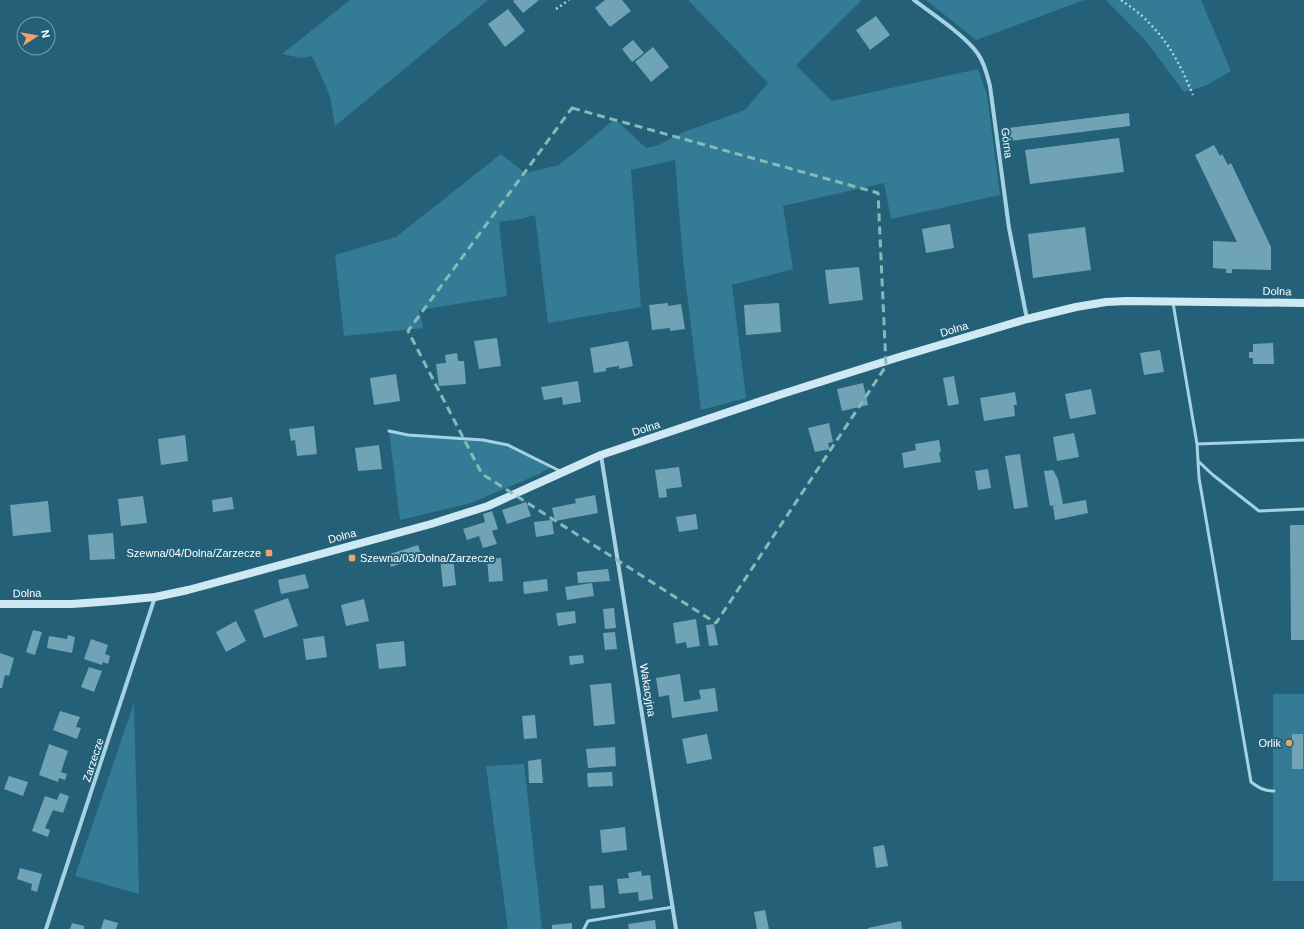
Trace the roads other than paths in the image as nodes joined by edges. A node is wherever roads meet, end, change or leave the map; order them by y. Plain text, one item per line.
1 (914, 0) edge
2 (1172, 301) junction
3 (1304, 303) edge
4 (1027, 319) junction
5 (389, 431) dead end
6 (1304, 440) edge
7 (1197, 444) junction
8 (601, 455) junction
9 (1198, 461) junction
10 (561, 472) junction
11 (1304, 509) edge
12 (155, 597) junction
13 (0, 604) edge
14 (1274, 791) dead end
15 (673, 907) junction
16 (46, 929) edge
17 (584, 929) edge
18 (676, 929) edge

1 - 4 street, Górna
2 - 3 street, Dolna
2 - 4 street, Dolna
2 - 7 lane
4 - 8 street, Dolna
5 - 10 lane
6 - 7 lane
7 - 9 lane
8 - 10 street, Dolna
8 - 15 street, Wakacyjna
9 - 11 lane
9 - 14 lane
10 - 12 street, Dolna
12 - 13 street, Dolna
12 - 16 street, Zarzecze
15 - 17 lane
15 - 18 street, Wakacyjna

